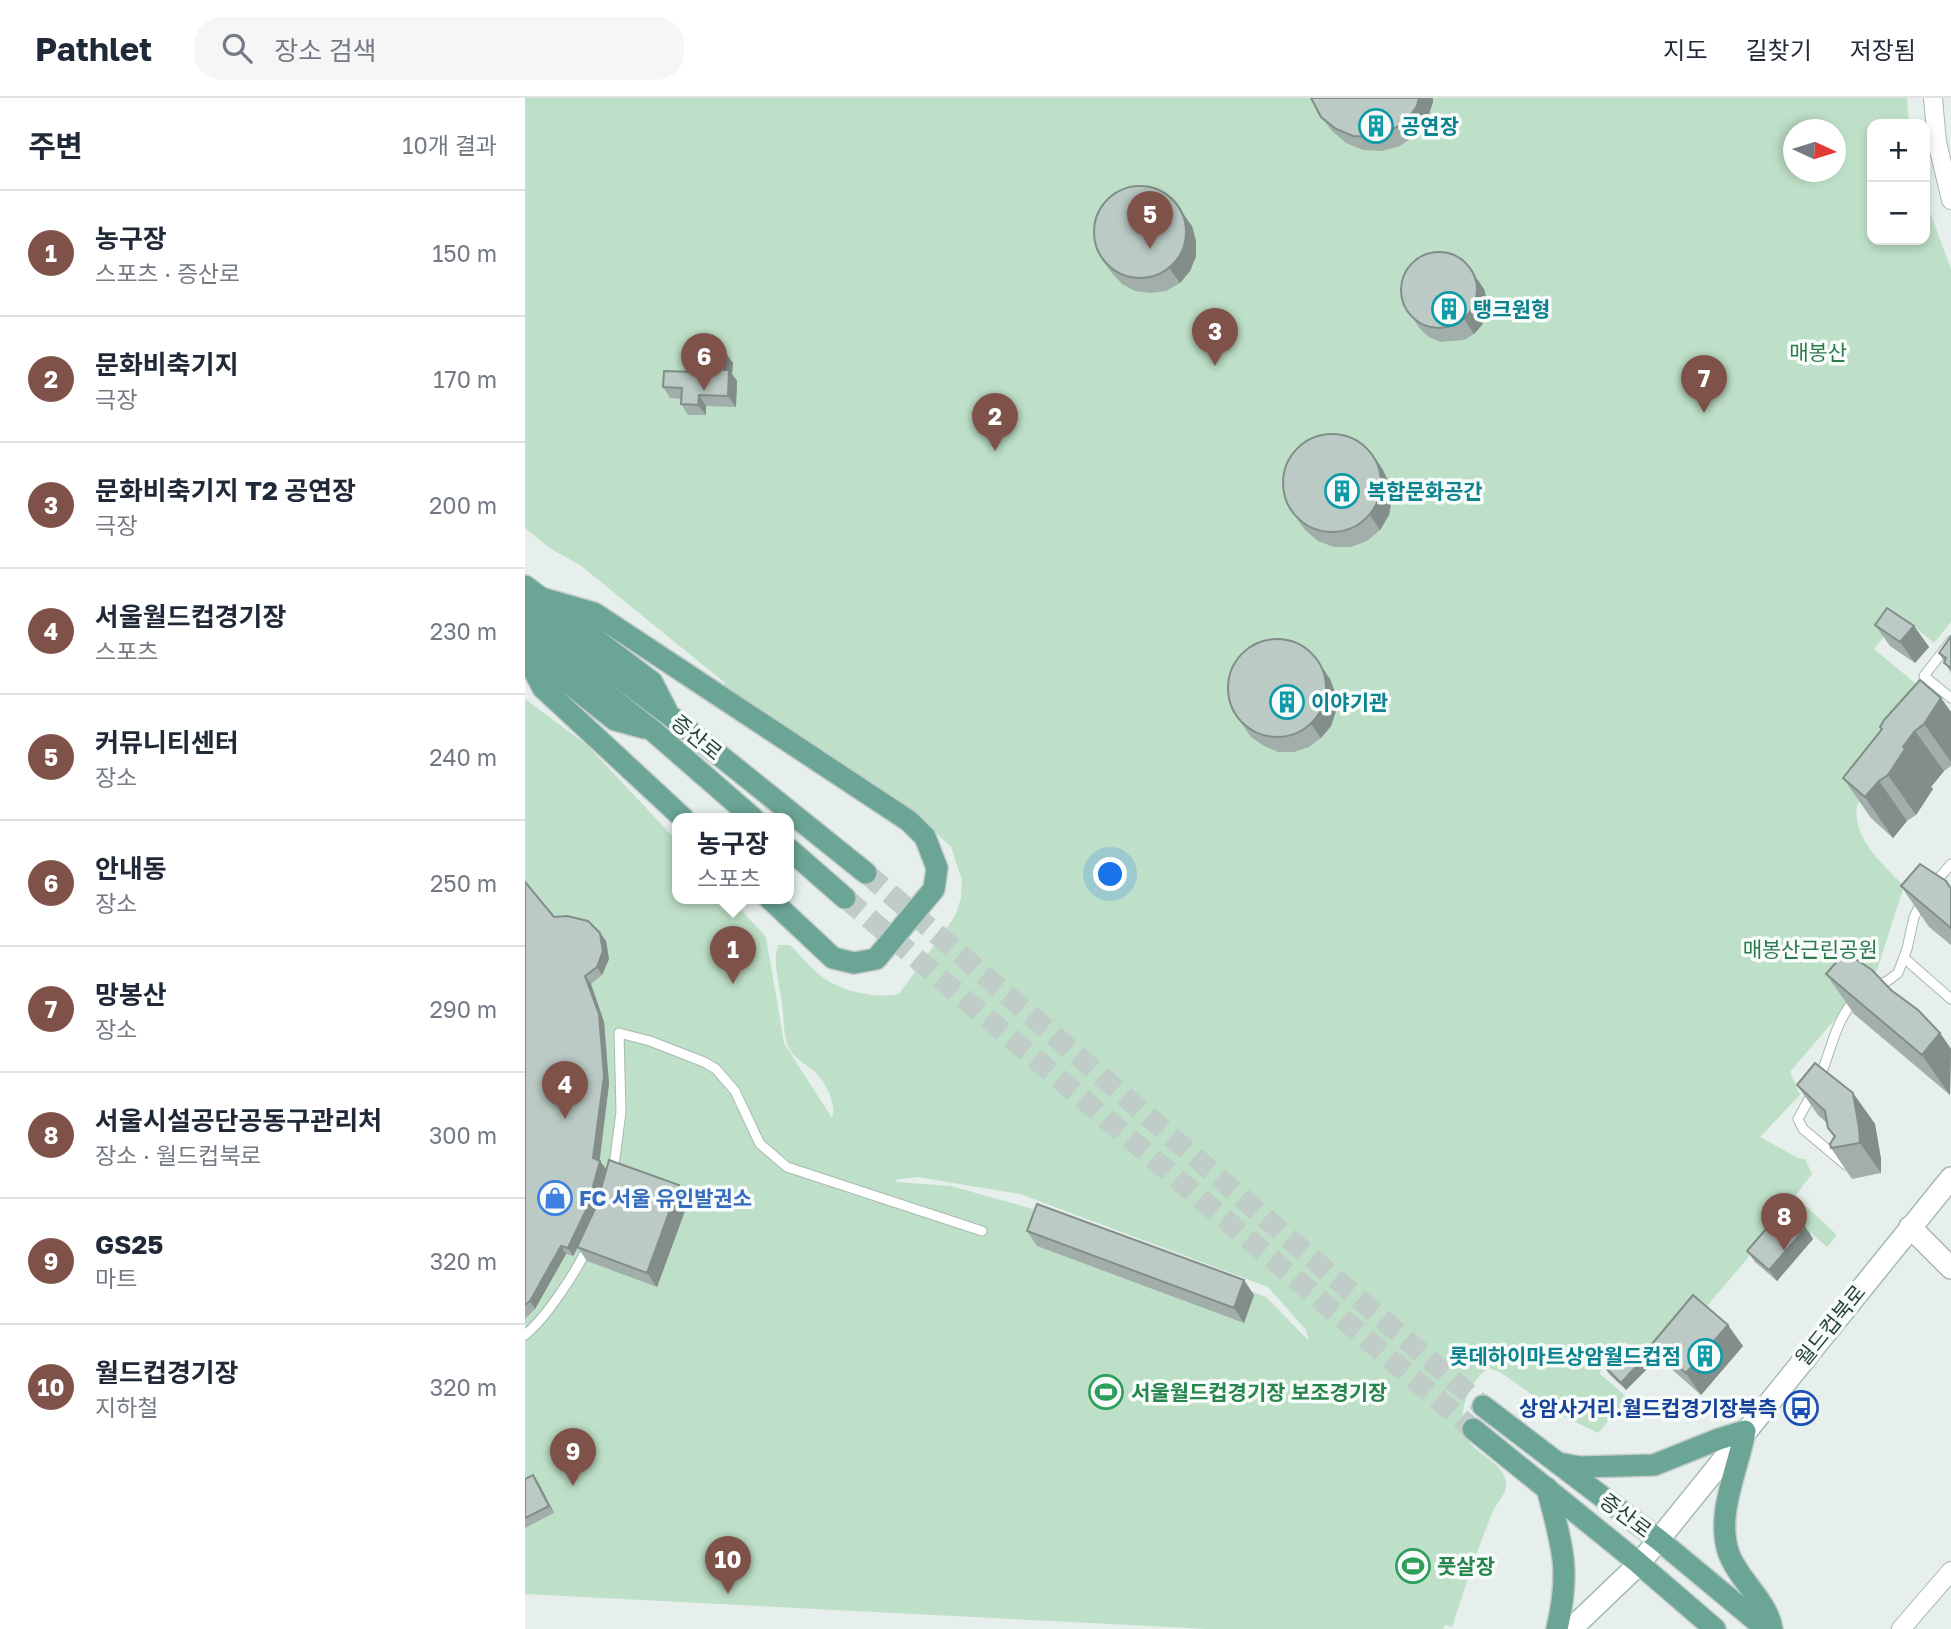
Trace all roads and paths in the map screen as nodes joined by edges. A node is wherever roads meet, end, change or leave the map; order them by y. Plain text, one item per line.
1 (1933, 98) edge
2 (1951, 200) edge
3 (529, 596) edge
4 (525, 630) edge
5 (1951, 641) edge
6 (525, 651) edge
7 (1951, 698) edge
8 (652, 730) junction
9 (678, 813) edge
10 (747, 813) edge
11 (791, 813) edge
12 (794, 815) edge
13 (794, 853) edge
14 (1951, 864) edge
15 (866, 873) tunnel mouth
16 (845, 898) tunnel mouth
17 (775, 904) edge
18 (1904, 958) junction
19 (1951, 999) edge
20 (1849, 1168) edge
21 (1951, 1178) edge
22 (612, 1181) edge
23 (1910, 1227) junction
24 (982, 1231) dead end
25 (591, 1238) edge
26 (1951, 1268) edge
27 (525, 1335) edge
28 (1483, 1406) tunnel mouth
29 (1473, 1429) tunnel mouth
30 (1745, 1431) junction
31 (1558, 1463) junction
32 (1547, 1488) junction
33 (1659, 1540) junction
34 (1639, 1564) junction
35 (1951, 1571) edge
36 (1557, 1629) edge
37 (1571, 1629) edge
38 (1715, 1629) edge
39 (1766, 1629) edge
40 (1772, 1629) edge
41 (1901, 1629) edge

1 - 2 street
3 - 11 main road, 증산로
3 - 17 main road
4 - 8 main road, 증산로
5 - 7 lane
6 - 8 main road
6 - 9 main road
8 - 10 main road, 증산로
12 - 15 main road, 증산로
13 - 16 main road
14 - 18 lane
18 - 19 lane
18 - 20 lane
21 - 23 main road, 월드컵북로
22 - 24 lane
23 - 26 main road
23 - 30 main road, 월드컵북로
25 - 27 lane
28 - 31 main road, 증산로
29 - 32 main road, 증산로
30 - 31 main road
30 - 33 main road, 월드컵북로
30 - 40 main road
31 - 33 main road, 증산로
32 - 34 main road, 증산로
32 - 36 main road
33 - 34 main road, 월드컵북로
33 - 39 main road, 증산로
34 - 37 main road, 월드컵북로
34 - 38 main road, 증산로
35 - 41 street

